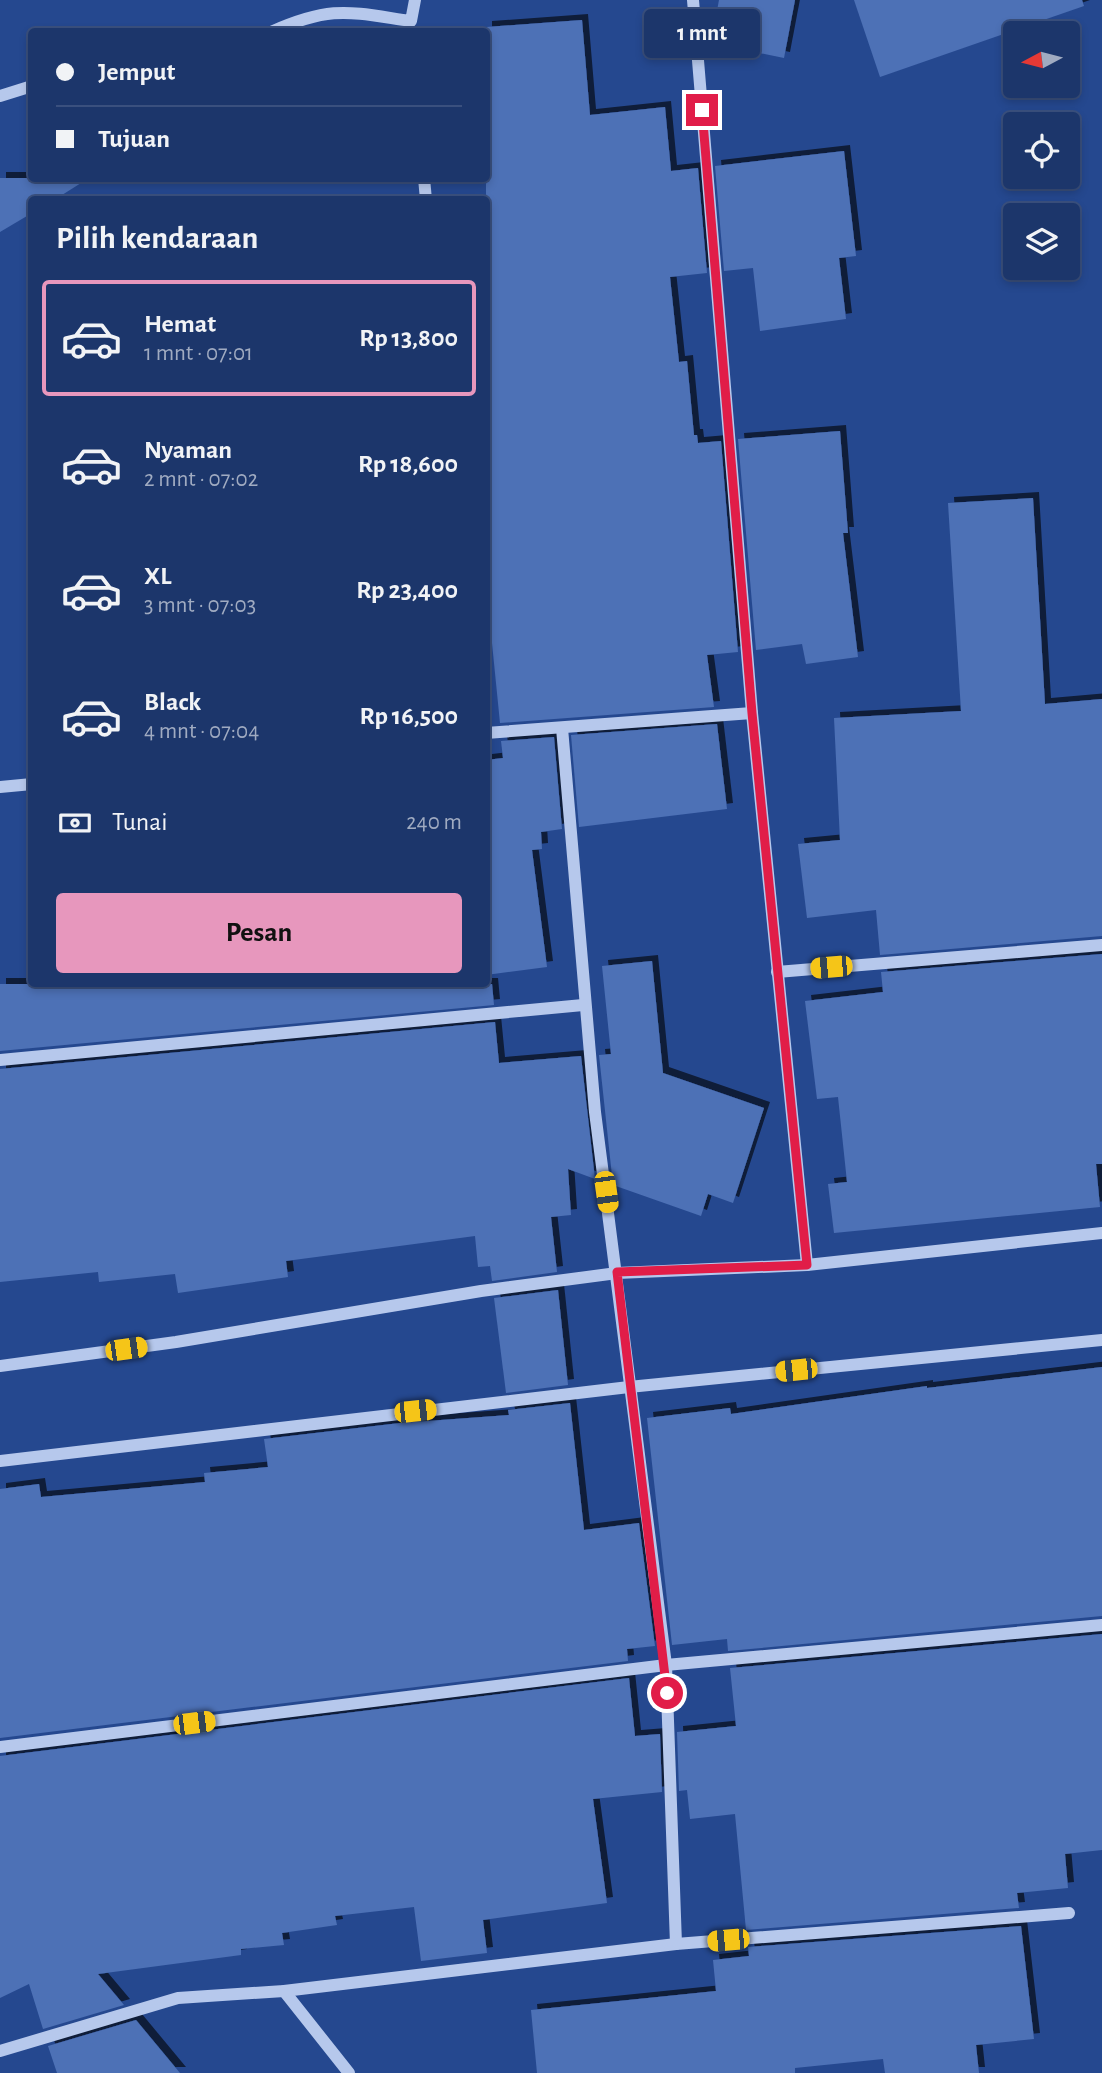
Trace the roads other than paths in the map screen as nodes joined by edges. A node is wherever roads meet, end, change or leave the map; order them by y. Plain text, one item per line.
1 (415, 0) edge
2 (693, 0) edge
3 (412, 26) edge
4 (280, 28) edge
5 (28, 87) edge
6 (0, 96) edge
7 (752, 713) junction
8 (562, 728) junction
9 (490, 733) edge
10 (28, 784) edge
11 (0, 787) edge
12 (1102, 945) edge
13 (777, 972) junction
14 (583, 1005) junction
15 (0, 1060) edge
16 (1102, 1233) edge
17 (807, 1265) junction
18 (617, 1272) junction
19 (1102, 1340) edge
20 (0, 1366) edge
21 (629, 1387) junction
22 (0, 1461) edge
23 (1102, 1625) edge
24 (666, 1665) junction
25 (0, 1747) edge
26 (1069, 1913) dead end
27 (676, 1944) junction
28 (284, 1991) junction
29 (0, 2051) edge
30 (349, 2073) edge

1 - 3 street
2 - 7 street
3 - 4 street
5 - 6 street
7 - 8 street
7 - 13 street
8 - 9 street
8 - 14 street
10 - 11 street
12 - 13 street
13 - 17 street
14 - 15 street
14 - 18 street
16 - 17 street
17 - 18 street
18 - 20 street
18 - 21 street
19 - 21 street
21 - 22 street
21 - 24 street
23 - 24 street
24 - 25 street
24 - 27 street
26 - 27 street
27 - 28 street
28 - 29 street
28 - 30 street

